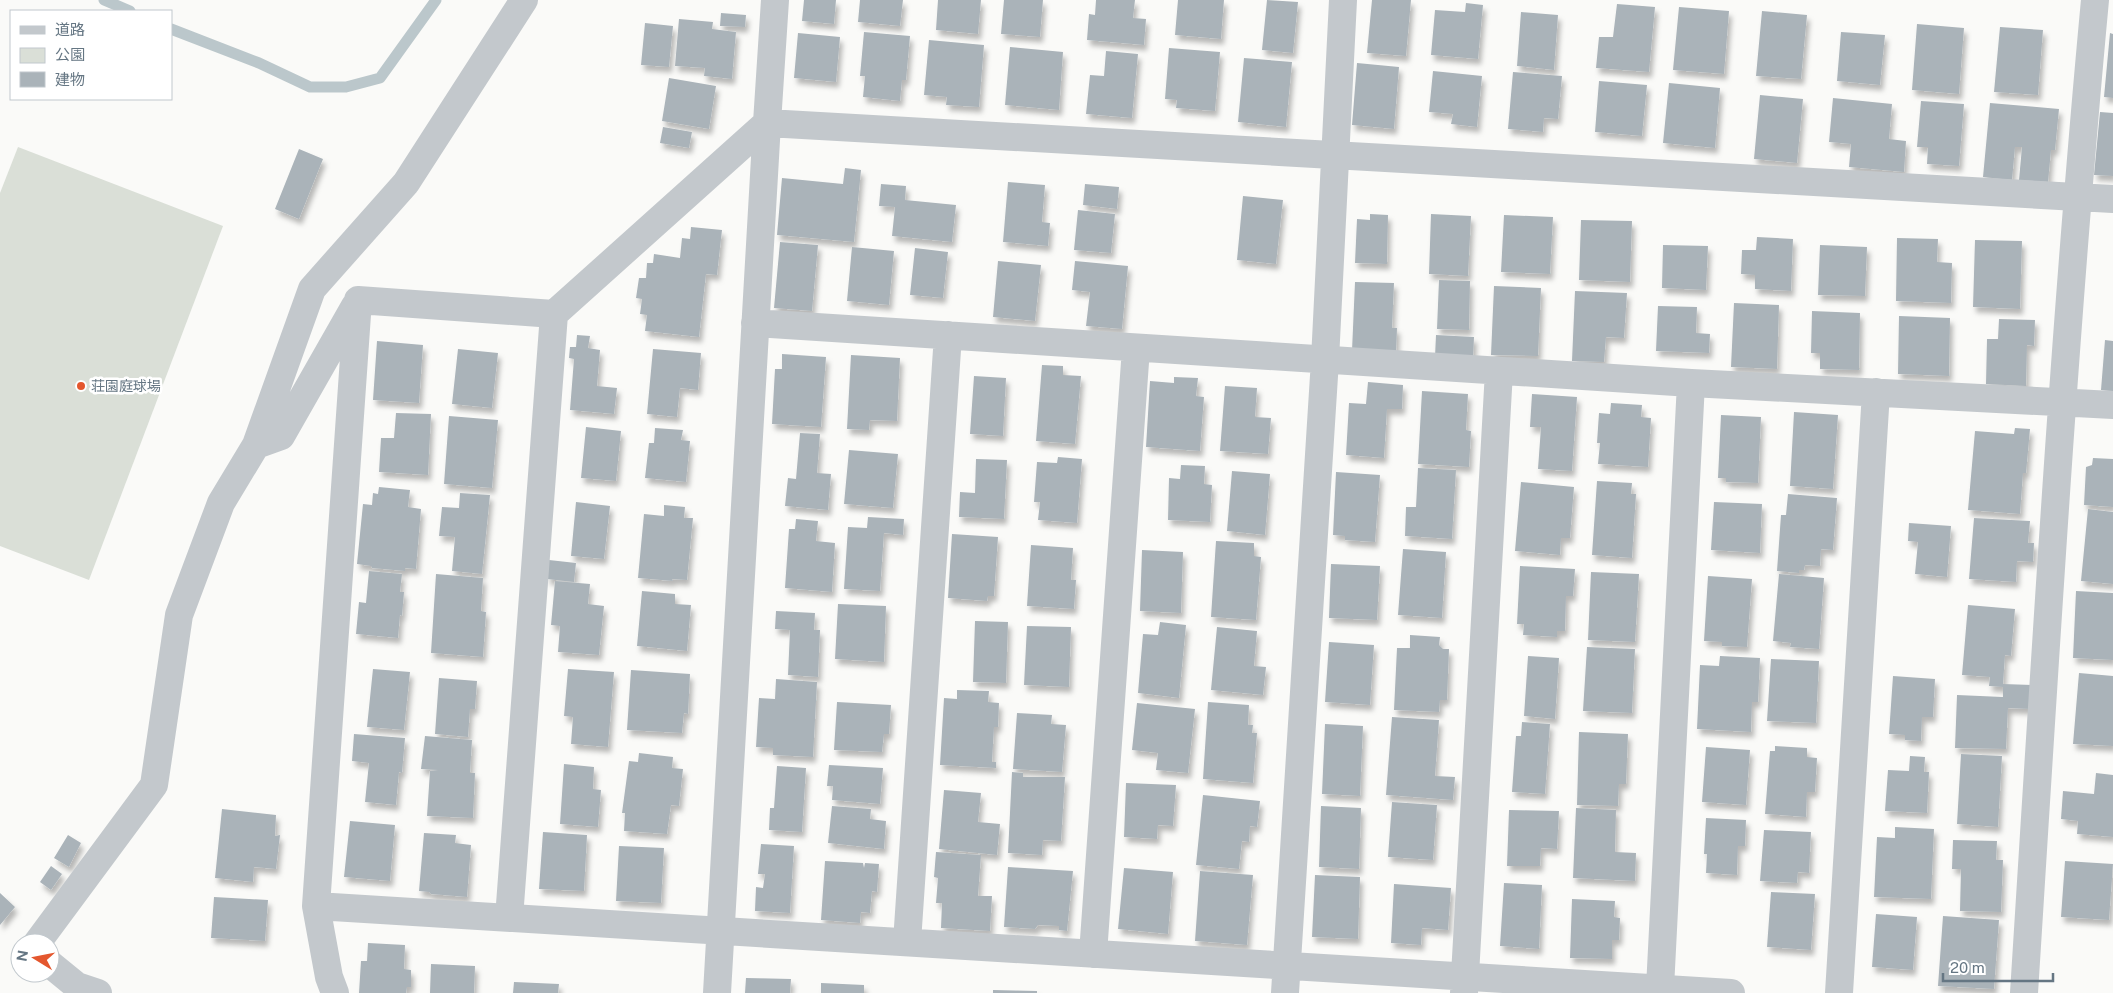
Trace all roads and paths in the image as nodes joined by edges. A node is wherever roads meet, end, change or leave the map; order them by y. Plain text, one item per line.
1 (524, 0) edge
2 (775, 0) edge
3 (1343, 0) edge
4 (2095, 0) edge
5 (767, 123) junction
6 (1334, 155) junction
7 (2077, 196) junction
8 (2113, 198) edge
9 (358, 300) junction
10 (554, 314) junction
11 (756, 323) junction
12 (948, 335) junction
13 (1136, 348) junction
14 (1325, 360) junction
15 (1499, 371) junction
16 (1691, 383) junction
17 (1876, 392) junction
18 (2061, 402) junction
19 (2113, 405) edge
20 (256, 445) junction
21 (316, 906) junction
22 (509, 918) junction
23 (721, 931) junction
24 (44, 933) edge
25 (907, 942) junction
26 (1093, 954) junction
27 (1287, 966) junction
28 (60, 972) edge
29 (1464, 985) edge
30 (1660, 988) junction
31 (98, 993) edge
32 (335, 993) edge
33 (717, 993) edge
34 (1285, 993) edge
35 (1731, 993) edge
36 (1839, 993) edge
37 (2024, 993) edge

1 - 20 street
2 - 5 street
3 - 6 street
4 - 7 street
5 - 6 street
5 - 10 street
5 - 11 street
6 - 7 street
6 - 14 street
7 - 8 street
7 - 18 street
9 - 10 street
9 - 20 street
9 - 21 street
10 - 22 street
11 - 12 street
11 - 23 street
12 - 13 street
12 - 25 street
13 - 14 street
13 - 26 street
14 - 15 street
14 - 27 street
15 - 16 street
15 - 29 street
16 - 17 street
16 - 30 street
17 - 18 street
17 - 36 street
18 - 19 street
18 - 37 street
20 - 24 street
21 - 22 street
21 - 32 street
22 - 23 street
23 - 25 street
23 - 33 street
25 - 26 street
26 - 27 street
27 - 29 street
27 - 34 street
28 - 31 street
29 - 30 street
30 - 35 street

